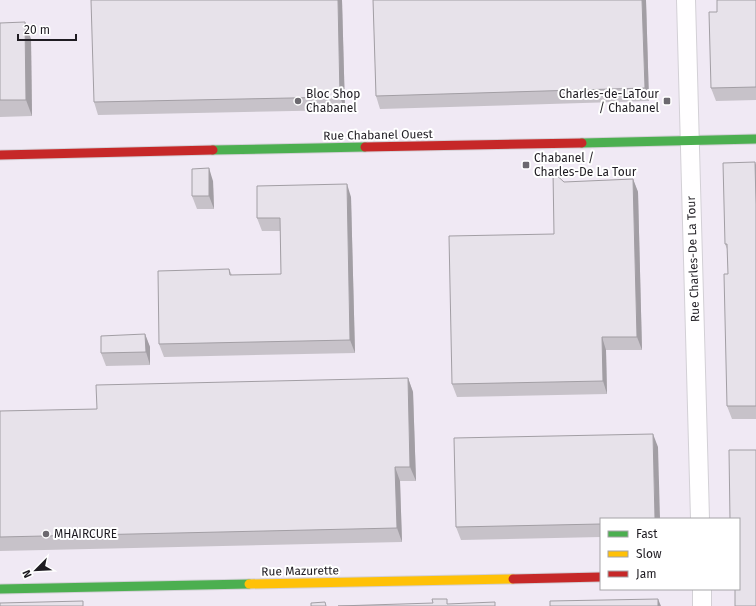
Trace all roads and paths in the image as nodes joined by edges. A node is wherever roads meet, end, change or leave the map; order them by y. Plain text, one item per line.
1 (686, 0) edge
2 (756, 139) edge
3 (689, 140) junction
4 (0, 155) edge
5 (700, 518) edge
6 (600, 577) edge
7 (0, 589) edge
8 (702, 590) edge
9 (702, 606) edge

1 - 3 street, Rue Charles-De La Tour
2 - 3 street, Rue Chabanel Ouest
3 - 4 street, Rue Chabanel Ouest
3 - 5 street, Rue Charles-De La Tour
6 - 7 street, Rue Mazurette
8 - 9 street

